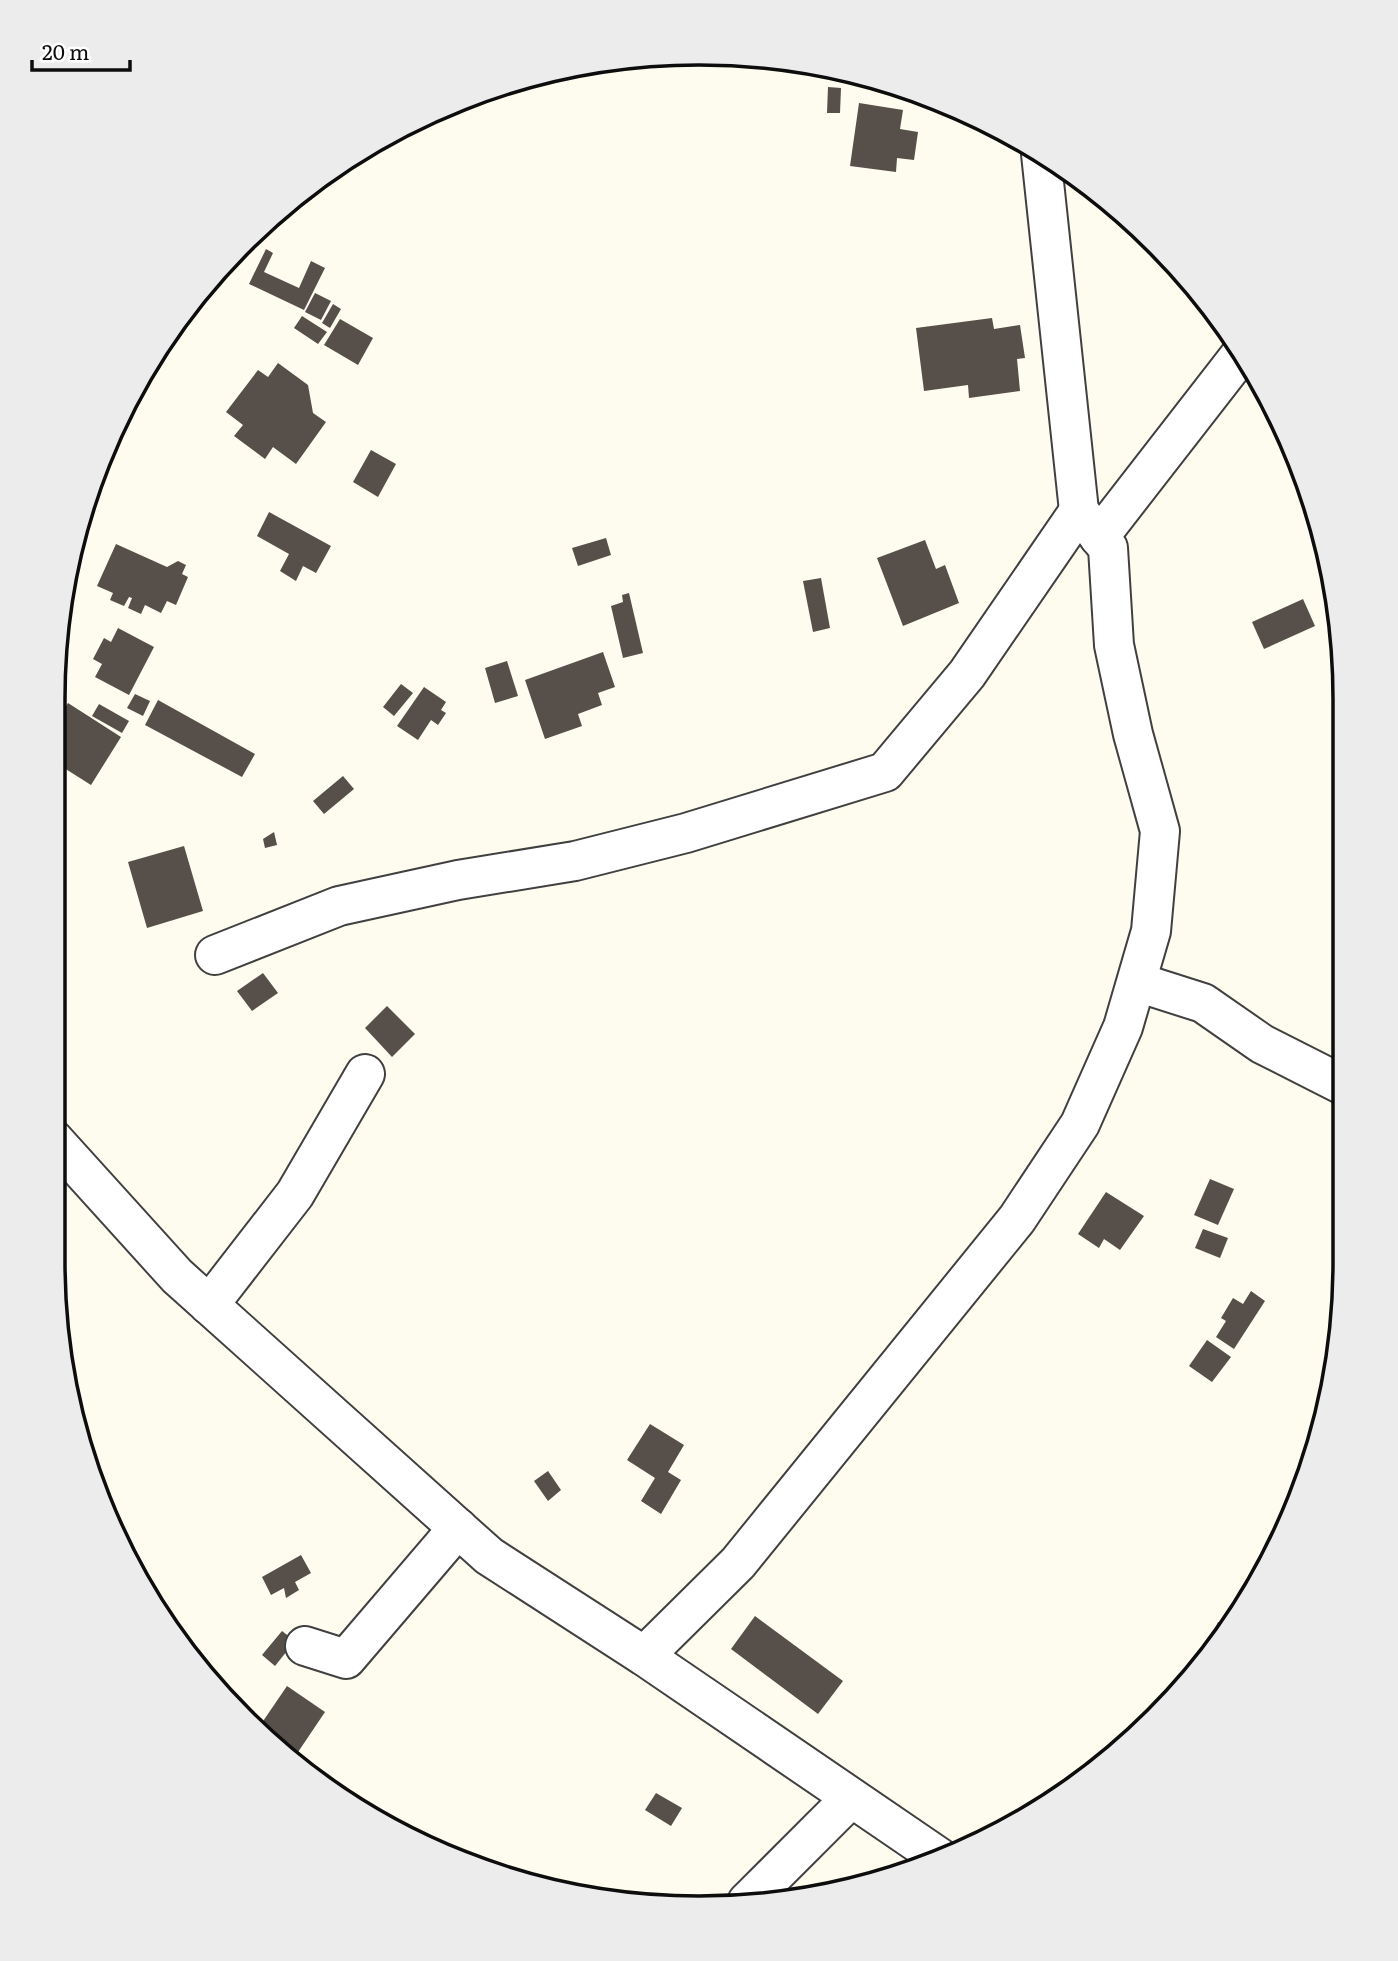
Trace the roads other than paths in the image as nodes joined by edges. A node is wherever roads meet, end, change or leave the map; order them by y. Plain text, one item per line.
1 (1043, 167) edge
2 (1235, 361) edge
3 (1089, 524) junction
4 (215, 955) dead end
5 (1137, 982) junction
6 (365, 1074) dead end
7 (1333, 1080) edge
8 (65, 1153) edge
9 (209, 1304) junction
10 (458, 1528) junction
11 (305, 1646) dead end
12 (644, 1656) junction
13 (851, 1798) junction
14 (931, 1852) edge
15 (755, 1894) edge

1 - 3 street
2 - 3 street
3 - 4 street
3 - 5 street
5 - 7 street
5 - 12 street
6 - 9 street
8 - 9 street
9 - 10 street
10 - 11 street
10 - 12 street
12 - 13 street
13 - 14 street
13 - 15 street

